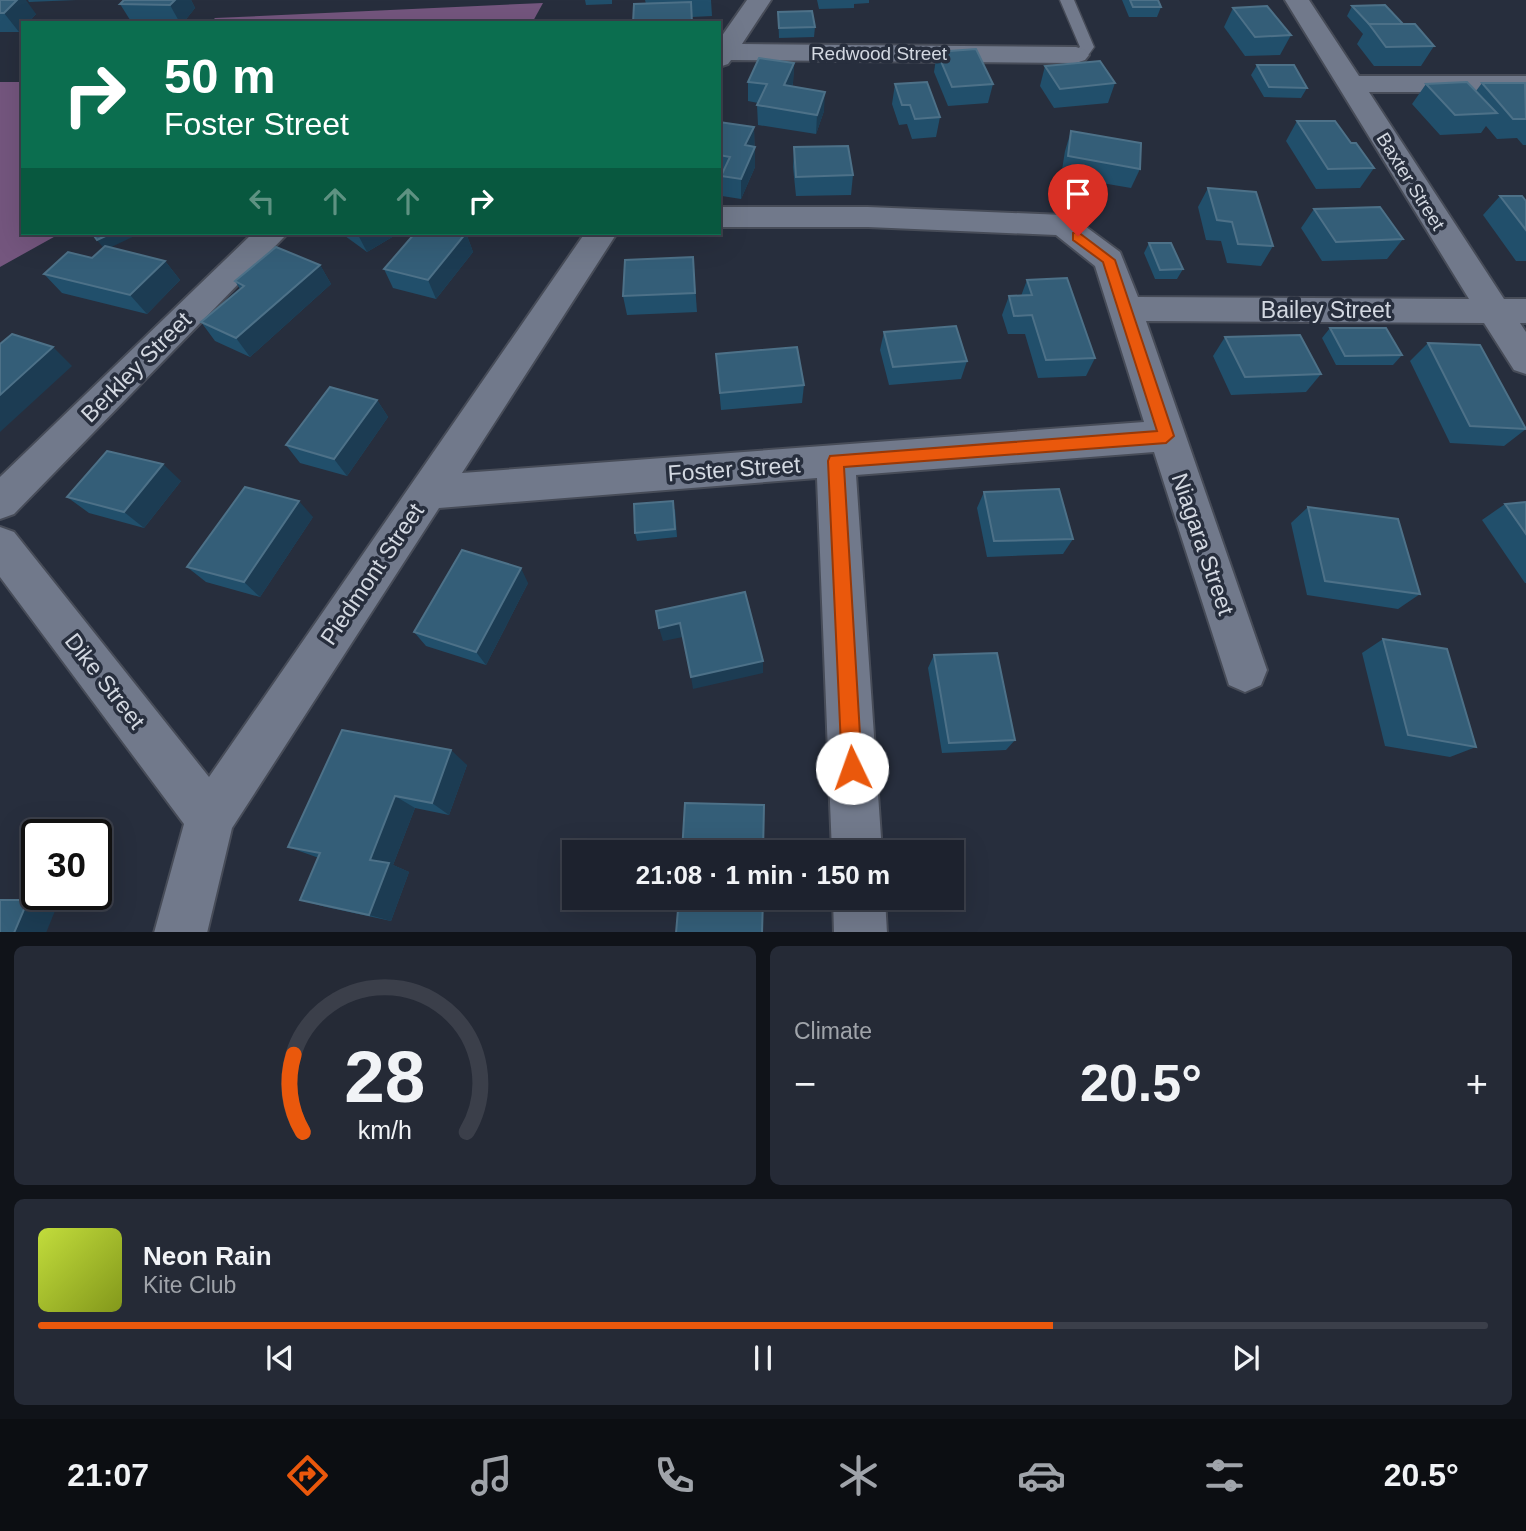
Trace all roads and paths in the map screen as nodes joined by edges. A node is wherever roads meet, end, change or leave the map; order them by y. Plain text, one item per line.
1 (760, 0) edge
2 (1067, 0) edge
3 (1297, 0) edge
4 (722, 55) edge
5 (1076, 55) joint
6 (1350, 84) junction
7 (1526, 84) edge
8 (721, 217) edge
9 (270, 235) edge
10 (600, 235) edge
11 (1126, 309) junction
12 (1510, 311) edge
13 (1526, 361) edge
14 (1166, 436) junction
15 (836, 461) junction
16 (427, 492) junction
17 (0, 502) edge
18 (0, 545) edge
19 (1245, 670) dead end
20 (210, 818) junction
21 (856, 840) edge
22 (860, 910) edge
23 (180, 932) edge
24 (861, 932) edge

1 - 4 street
2 - 5 lane
3 - 6 street, Baxter Street
4 - 5 street, Redwood Street
6 - 7 street
6 - 12 street, Baxter Street
8 - 11 street, Niagara Street
9 - 17 street, Berkley Street
10 - 16 street, Piedmont Street
11 - 12 street, Bailey Street
11 - 14 street, Niagara Street
12 - 13 street, Baxter Street
14 - 15 street, Foster Street
14 - 19 street, Niagara Street
15 - 16 street, Foster Street
15 - 21 street
16 - 20 street, Piedmont Street
18 - 20 street, Dike Street
20 - 23 street, Piedmont Street
22 - 24 street

